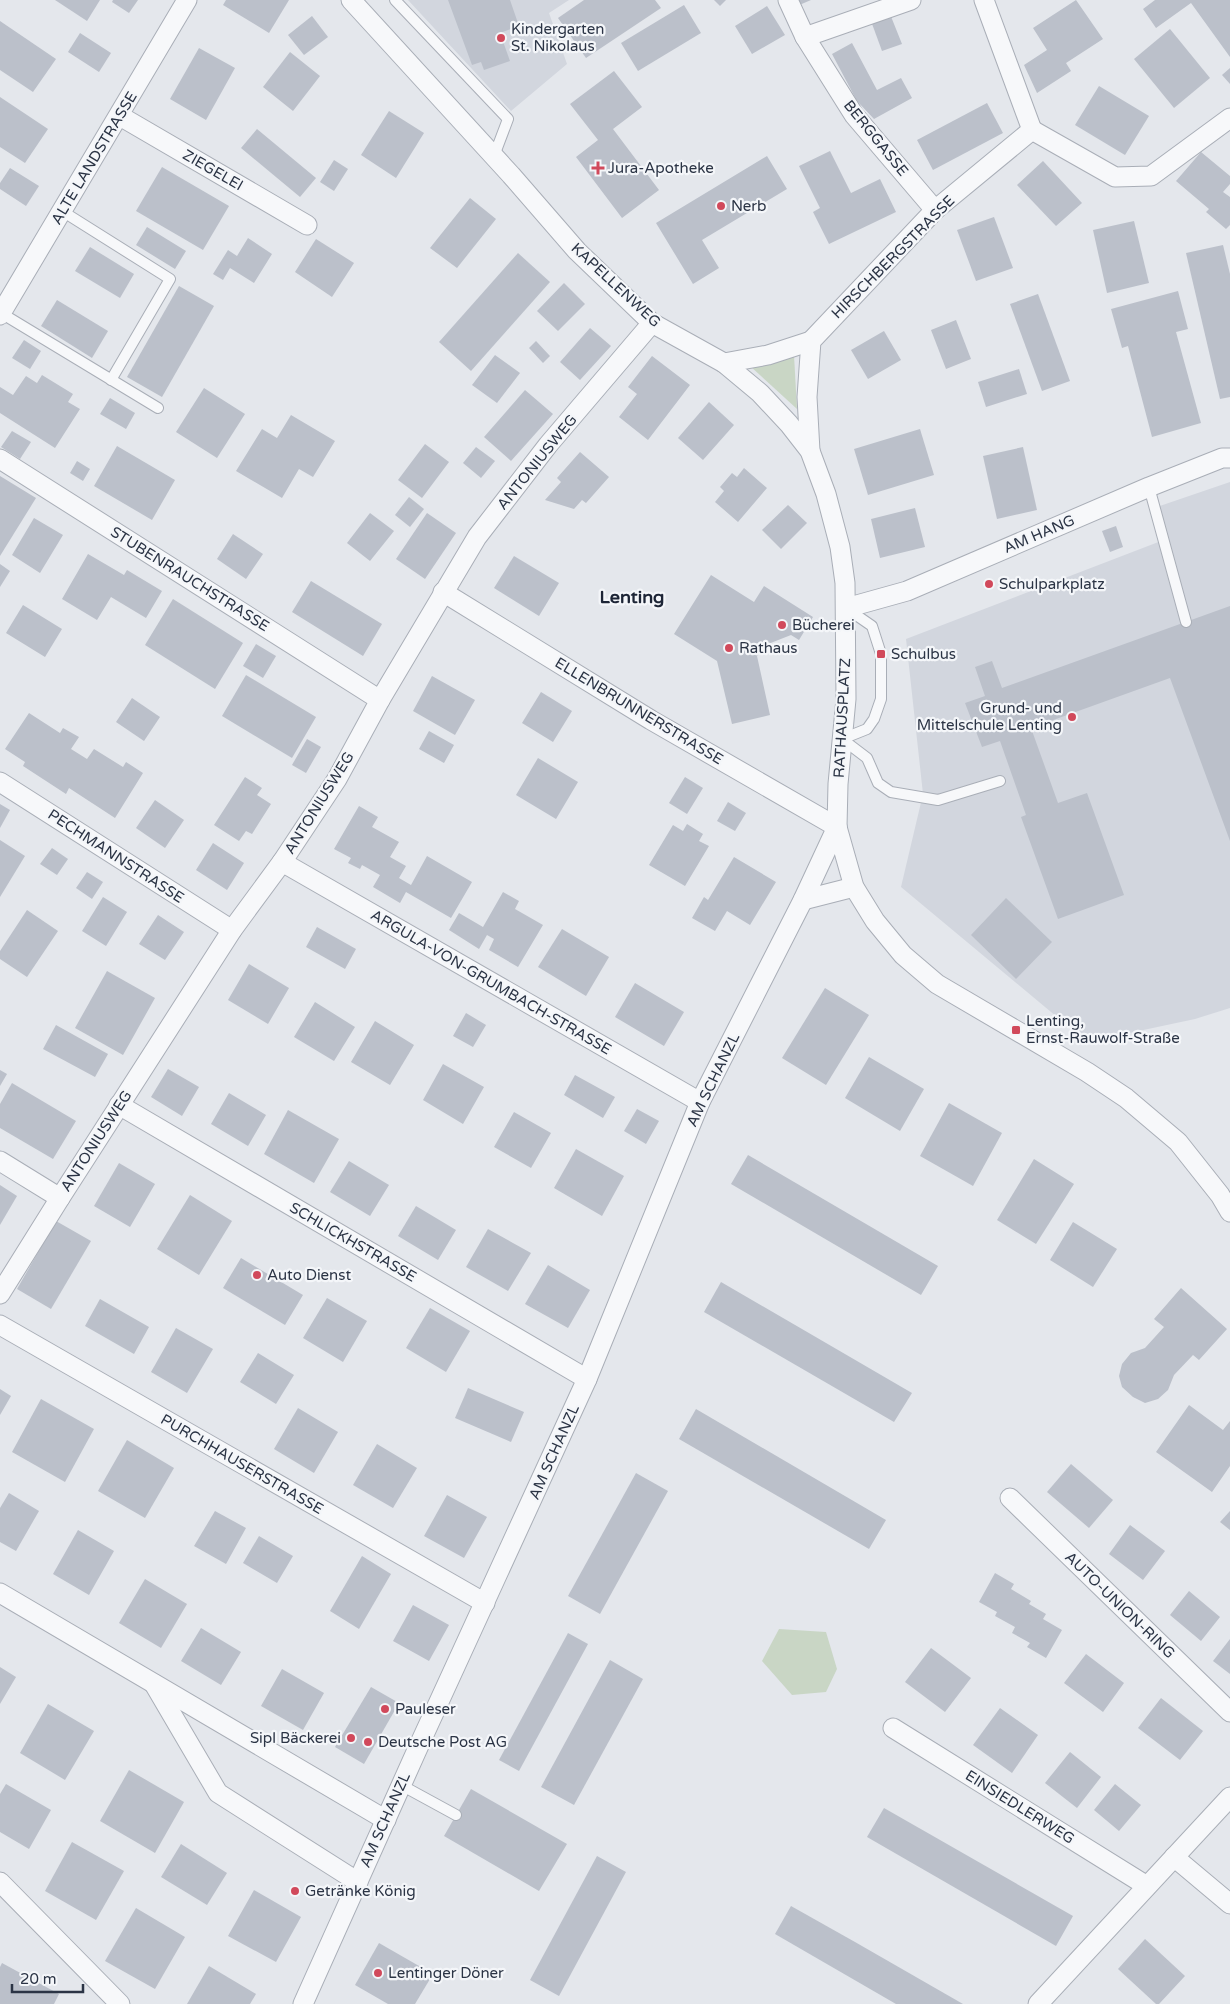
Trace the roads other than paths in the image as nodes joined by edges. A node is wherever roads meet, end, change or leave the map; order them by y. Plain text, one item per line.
1 (187, 0) edge
2 (351, 0) edge
3 (395, 0) edge
4 (788, 0) edge
5 (911, 0) edge
6 (984, 0) edge
7 (805, 37) junction
8 (120, 116) junction
9 (1230, 118) edge
10 (1032, 130) junction
11 (494, 156) junction
12 (935, 210) junction
13 (62, 211) junction
14 (307, 225) dead end
15 (0, 314) edge
16 (652, 322) junction
17 (811, 341) junction
18 (724, 363) junction
19 (111, 380) junction
20 (158, 408) dead end
21 (810, 451) junction
22 (1230, 458) edge
23 (0, 459) edge
24 (1149, 487) junction
25 (444, 592) junction
26 (846, 608) junction
27 (1186, 622) dead end
28 (380, 700) junction
29 (842, 739) junction
30 (1000, 781) dead end
31 (0, 782) edge
32 (837, 827) junction
33 (282, 862) junction
34 (854, 887) junction
35 (803, 900) junction
36 (232, 930) junction
37 (700, 1102) junction
38 (119, 1106) junction
39 (0, 1161) edge
40 (60, 1198) junction
41 (1230, 1212) edge
42 (0, 1294) edge
43 (0, 1325) edge
44 (587, 1379) junction
45 (1010, 1498) dead end
46 (0, 1593) edge
47 (485, 1604) junction
48 (154, 1683) junction
49 (1230, 1712) edge
50 (893, 1728) dead end
51 (401, 1785) junction
52 (1230, 1797) edge
53 (456, 1815) dead end
54 (386, 1820) junction
55 (1174, 1857) junction
56 (0, 1882) edge
57 (358, 1882) junction
58 (1147, 1886) junction
59 (1230, 1904) edge
60 (120, 2004) edge
61 (303, 2004) edge
62 (1038, 2004) edge

1 - 8 street, ALTE LANDSTRASSE
2 - 11 street, KAPELLENWEG
3 - 11 lane
4 - 7 street, BERGGASSE
5 - 7 street
6 - 10 street
7 - 12 street, BERGGASSE
8 - 13 street, ALTE LANDSTRASSE
8 - 14 street, ZIEGELEI
9 - 10 street
10 - 12 street, HIRSCHBERGSTRASSE
11 - 16 street, KAPELLENWEG
12 - 17 street, HIRSCHBERGSTRASSE
13 - 15 street, ALTE LANDSTRASSE
13 - 19 lane
15 - 19 lane
16 - 18 street, KAPELLENWEG
16 - 25 street, ANTONIUSWEG
17 - 18 street, HIRSCHBERGSTRASSE
17 - 21 street
18 - 21 street, KAPELLENWEG
19 - 20 lane
21 - 26 street, KAPELLENWEG
22 - 24 street, AM HANG
23 - 28 street, STUBENRAUCHSTRASSE
24 - 26 street, AM HANG
24 - 27 lane
25 - 28 street, ANTONIUSWEG
25 - 32 street, ELLENBRUNNERSTRASSE
26 - 29 street, RATHAUSPLATZ
26 - 29 lane
28 - 33 street, ANTONIUSWEG
29 - 30 lane
29 - 32 street, RATHAUSPLATZ
31 - 36 street, PECHMANNSTRASSE
32 - 34 street
32 - 35 street, AM SCHANZL
33 - 36 street, ANTONIUSWEG
33 - 37 street, ARGULA-VON-GRUMBACH-STRASSE
34 - 35 street
34 - 41 street
35 - 37 street, AM SCHANZL
36 - 38 street, ANTONIUSWEG
37 - 44 street, AM SCHANZL
38 - 40 street, ANTONIUSWEG
38 - 44 street, SCHLICKHSTRASSE
39 - 40 street
40 - 42 street, ANTONIUSWEG
43 - 47 street, PURCHHAUSERSTRASSE
44 - 47 street, AM SCHANZL
45 - 49 street, AUTO-UNION-RING
46 - 48 street
47 - 51 street, AM SCHANZL
48 - 54 street
48 - 57 street
50 - 58 street, EINSIEDLERWEG
51 - 53 lane
51 - 54 street, AM SCHANZL
52 - 55 street
54 - 57 street, AM SCHANZL
55 - 58 street
55 - 59 street
56 - 60 street
57 - 61 street, AM SCHANZL
58 - 62 street

